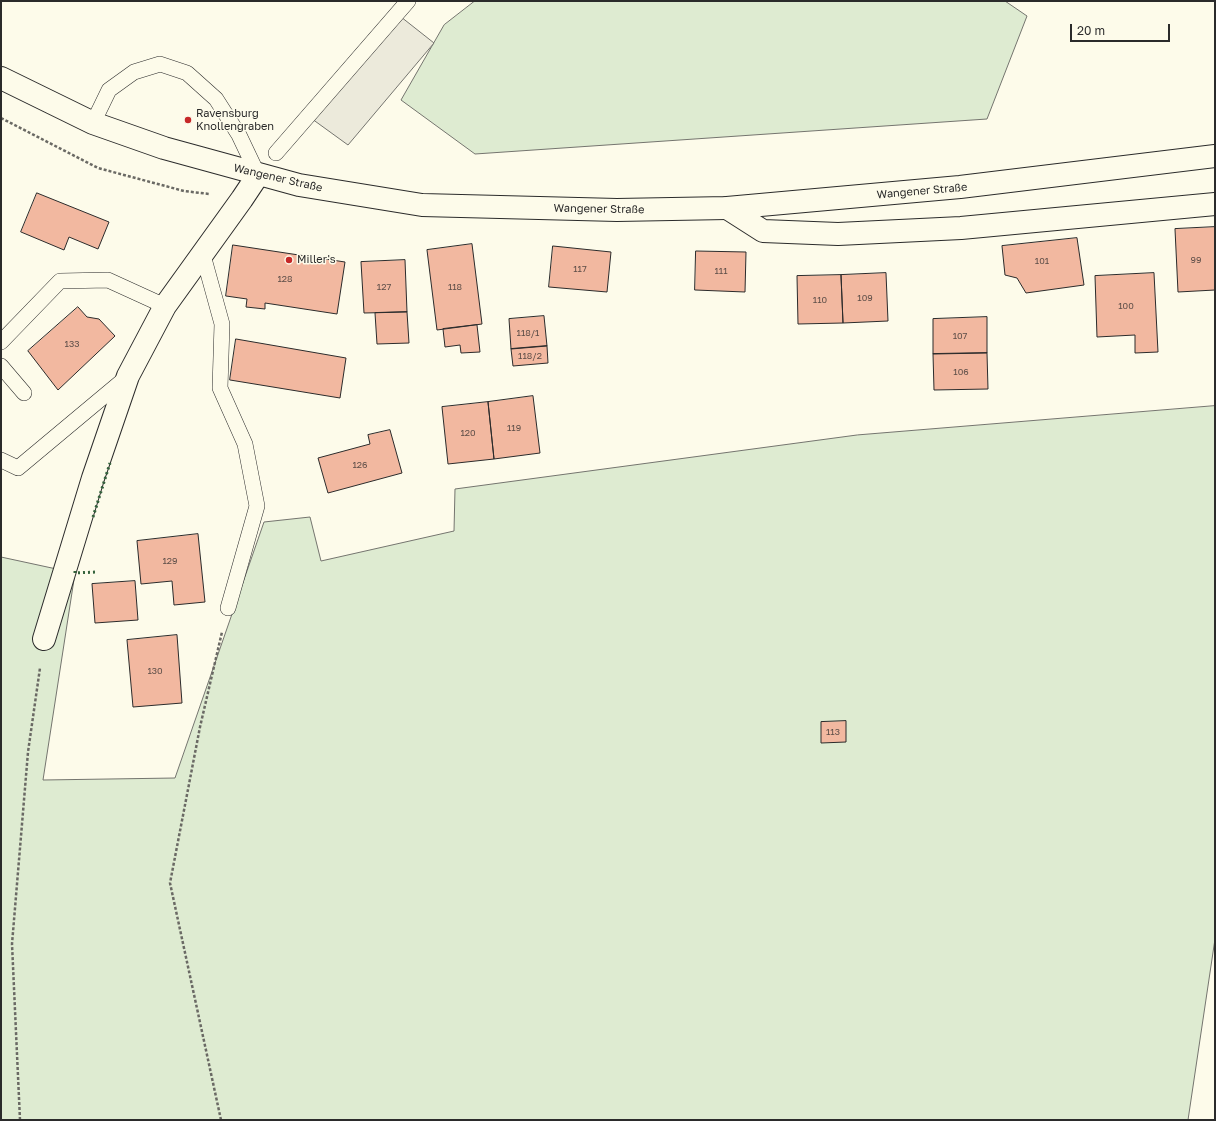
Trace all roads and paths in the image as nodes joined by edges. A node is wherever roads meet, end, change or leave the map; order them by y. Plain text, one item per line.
1 (408, 1) edge
2 (1, 78) edge
3 (1, 118) edge
4 (93, 123) junction
5 (276, 153) dead end
6 (1215, 156) edge
7 (258, 175) junction
8 (242, 199) junction
9 (1215, 204) edge
10 (727, 208) junction
11 (203, 255) junction
12 (166, 306) junction
13 (1, 342) edge
14 (1, 366) edge
15 (128, 376) junction
16 (24, 393) dead end
17 (1, 460) edge
18 (228, 608) joint
19 (44, 639) joint
20 (20, 1120) edge
21 (222, 1120) edge

1 - 5 lane
2 - 4 main road, Wangener Straße
3 - 8 path
4 - 7 main road, Wangener Straße
4 - 7 lane
6 - 10 main road, Wangener Straße
7 - 8 main road
7 - 10 main road, Wangener Straße
8 - 11 main road
9 - 10 main road
11 - 12 main road
11 - 18 lane
12 - 13 lane
12 - 15 main road
14 - 16 lane
15 - 17 lane
15 - 19 main road
18 - 21 path
19 - 20 path

